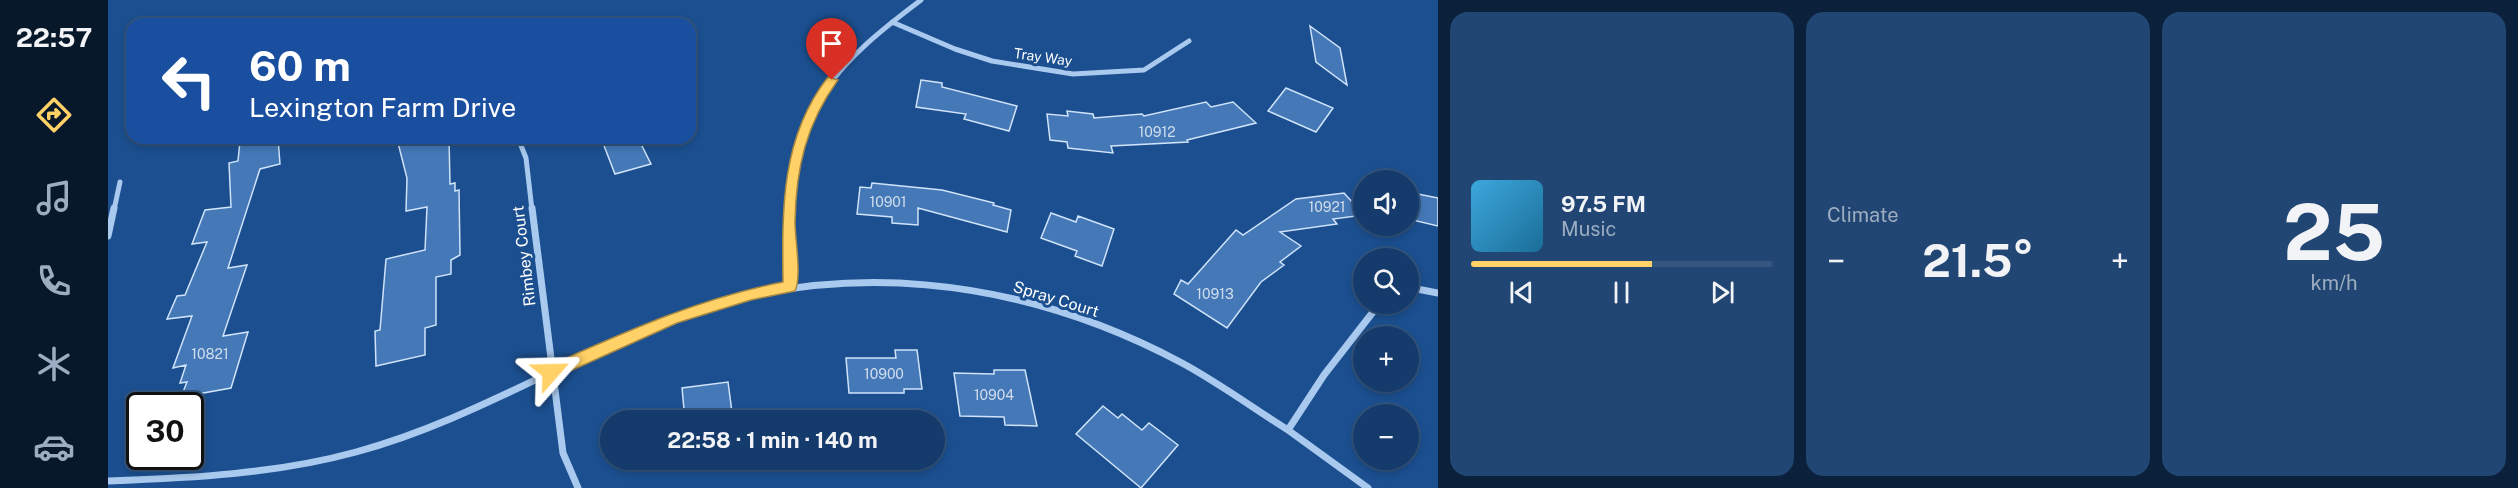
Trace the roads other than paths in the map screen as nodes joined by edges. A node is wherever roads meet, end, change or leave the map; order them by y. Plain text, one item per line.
1 (921, 0) edge
2 (892, 22) junction
3 (1190, 41) dead end
4 (520, 144) edge
5 (120, 182) dead end
6 (108, 236) edge
7 (790, 287) junction
8 (1419, 290) edge
9 (1438, 293) edge
10 (1371, 314) edge
11 (551, 372) junction
12 (1288, 430) junction
13 (108, 481) edge
14 (578, 488) edge
15 (1368, 488) edge

1 - 2 street
2 - 3 street, Tray Way
2 - 7 street
4 - 11 street, Rimbey Court
5 - 6 street
7 - 11 street, Spray Court
7 - 12 street, Spray Court
8 - 9 street
10 - 12 street
11 - 13 street, Spray Court
11 - 14 street, Rimbey Court
12 - 15 street, Spray Court

